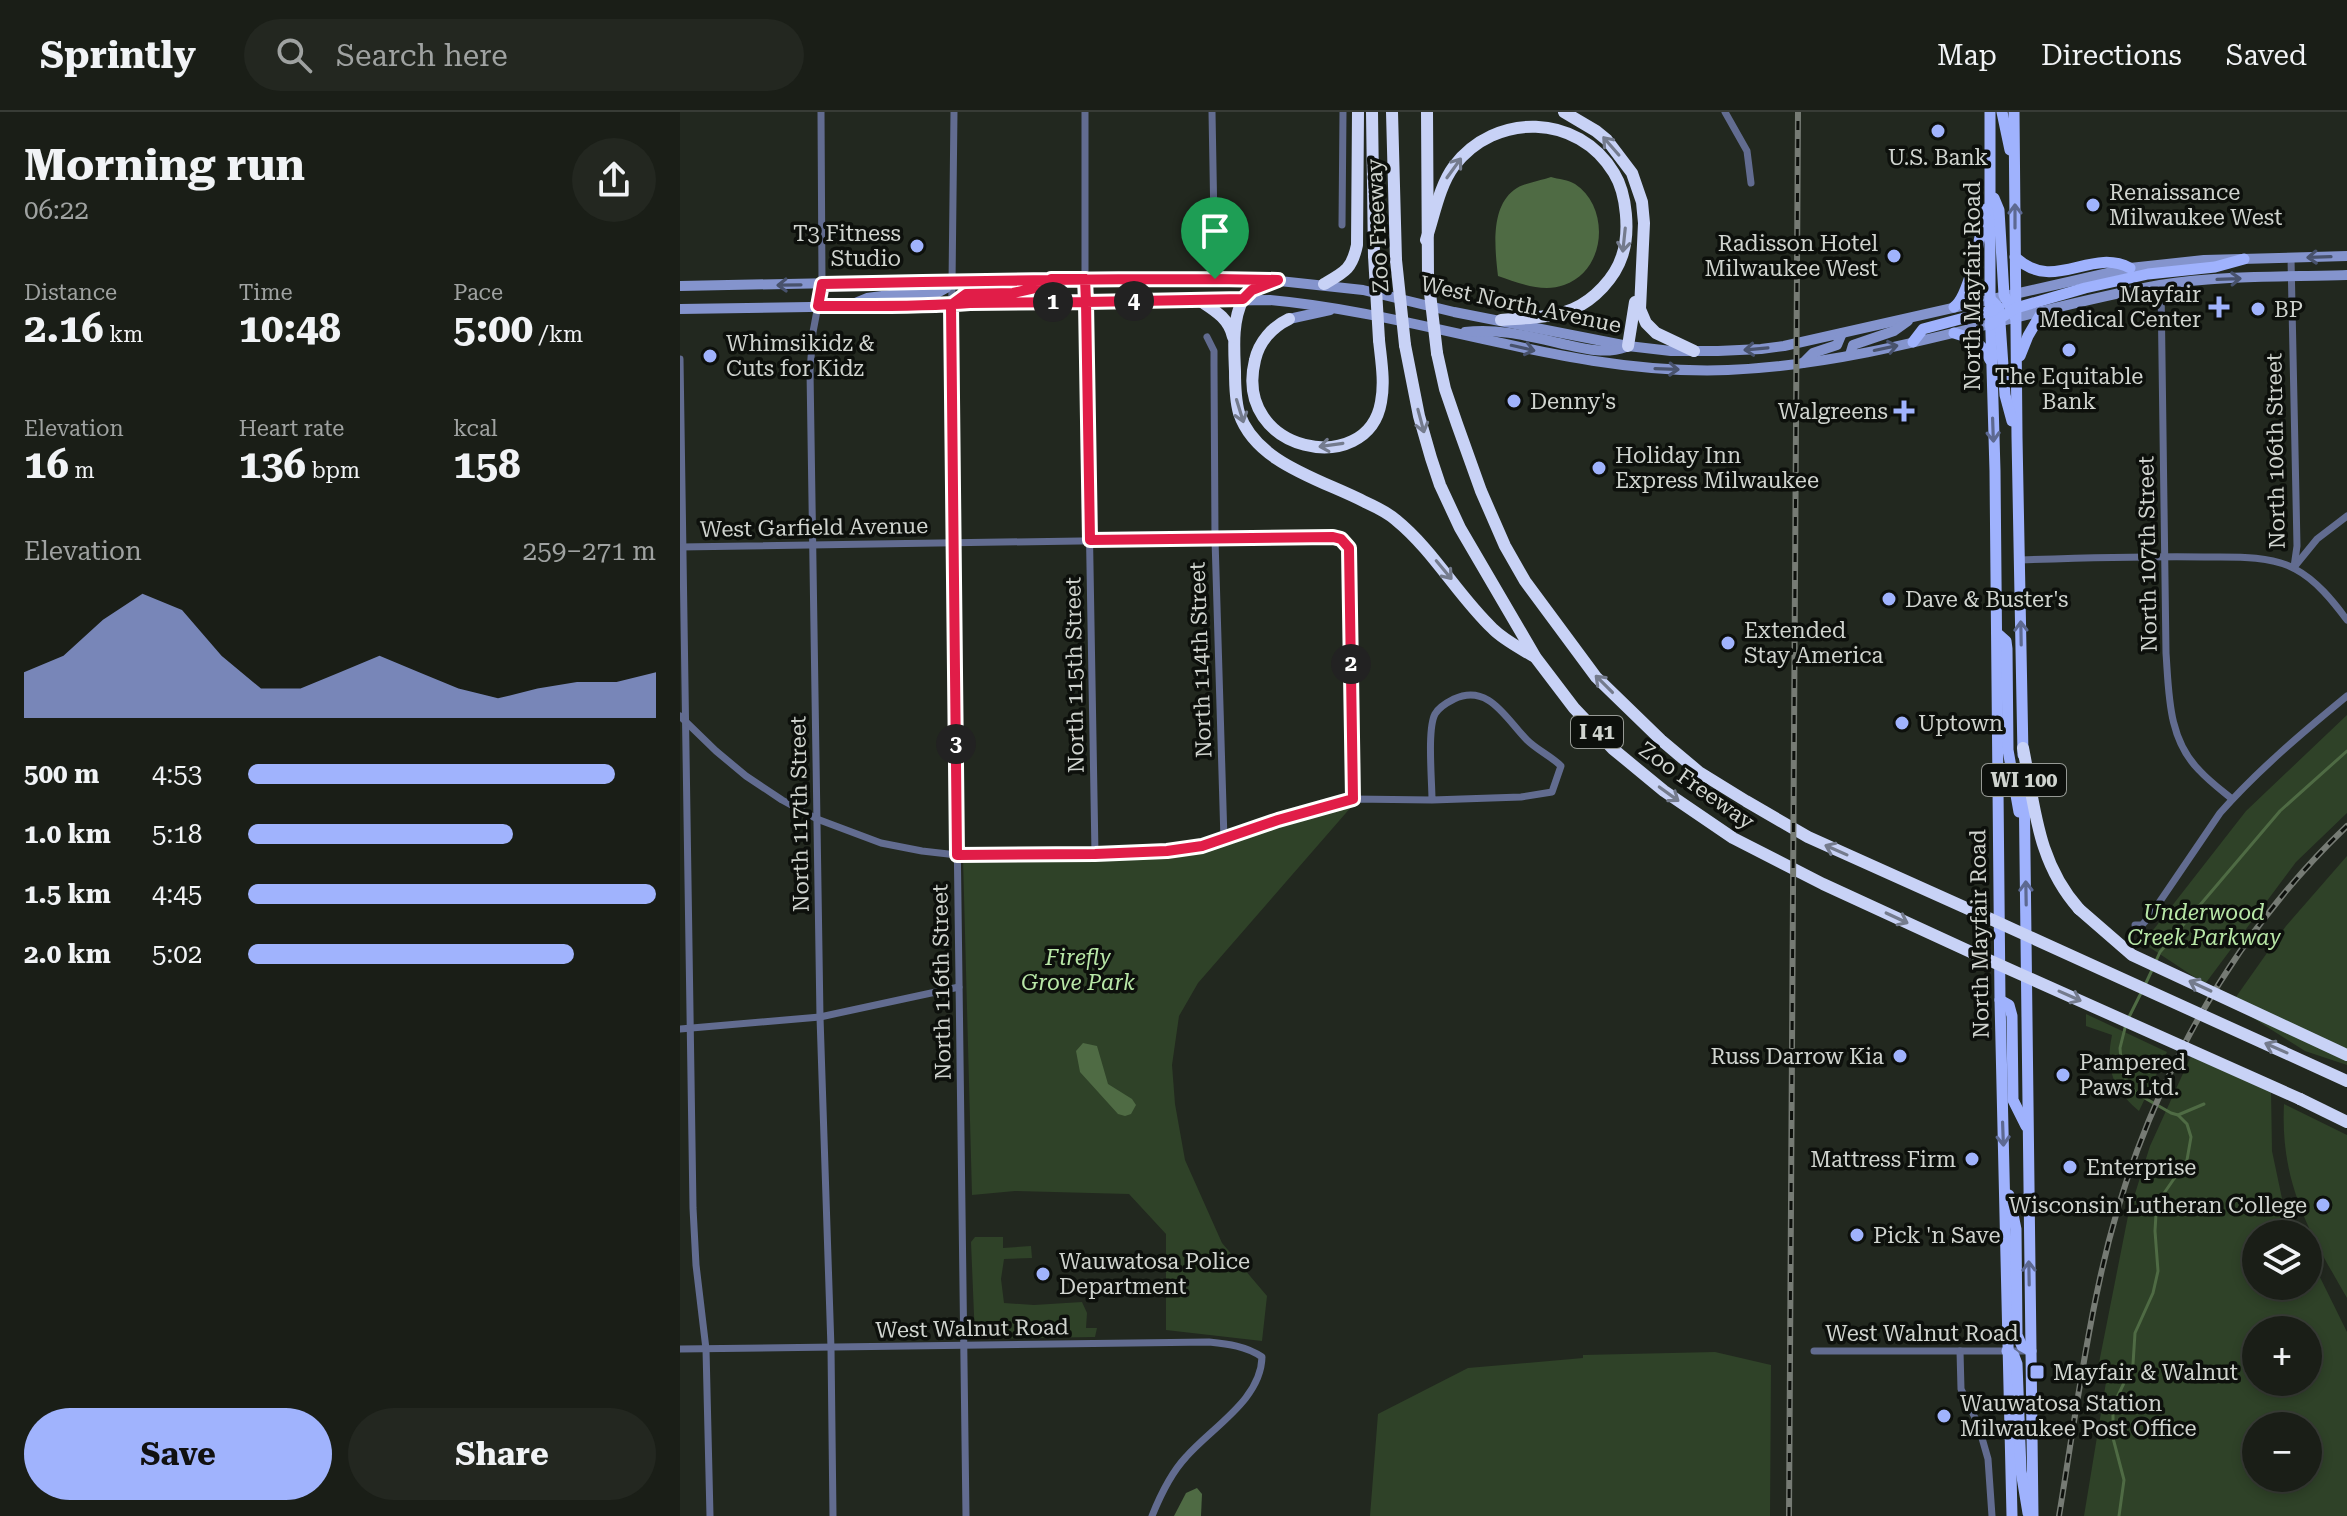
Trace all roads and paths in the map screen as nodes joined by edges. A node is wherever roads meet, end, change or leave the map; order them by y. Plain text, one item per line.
1 (821, 112) edge
2 (954, 112) edge
3 (1085, 112) edge
4 (1212, 112) edge
5 (1343, 112) edge
6 (1358, 112) edge
7 (1372, 112) edge
8 (1392, 112) edge
9 (1427, 112) edge
10 (1564, 112) edge
11 (1725, 112) edge
12 (1990, 112) edge
13 (2002, 112) edge
14 (2014, 112) edge
15 (2015, 174) junction
16 (1751, 183) dead end
17 (1991, 190) junction
18 (1342, 225) dead end
19 (1426, 240) junction
20 (2347, 256) edge
21 (2015, 257) junction
22 (2291, 258) junction
23 (2244, 259) junction
24 (2130, 268) junction
25 (1640, 271) junction
26 (2347, 273) edge
27 (2291, 277) junction
28 (1051, 279) junction
29 (1085, 279) junction
30 (1215, 279) junction
31 (1278, 280) junction
32 (951, 282) junction
33 (822, 284) junction
34 (1324, 284) junction
35 (2161, 285) junction
36 (680, 286) edge
37 (1243, 299) junction
38 (1199, 300) junction
39 (1086, 302) junction
40 (951, 305) junction
41 (818, 306) junction
42 (848, 307) junction
43 (1954, 307) junction
44 (1342, 308) junction
45 (680, 309) edge
46 (2004, 309) junction
47 (2042, 312) junction
48 (1913, 318) junction
49 (1289, 319) joint
50 (1501, 320) junction
51 (1457, 333) junction
52 (1842, 333) junction
53 (1954, 333) junction
54 (1207, 337) dead end
55 (1913, 342) junction
56 (1234, 343) junction
57 (1628, 346) junction
58 (1694, 351) junction
59 (1850, 355) junction
60 (680, 359) edge
61 (1803, 363) junction
62 (1991, 363) junction
63 (1624, 367) junction
64 (2016, 368) junction
65 (2017, 437) junction
66 (2347, 516) edge
67 (1215, 539) junction
68 (1090, 540) junction
69 (813, 544) junction
70 (953, 544) junction
71 (682, 547) edge
72 (2165, 556) junction
73 (2020, 560) junction
74 (2294, 567) junction
75 (2347, 620) edge
76 (1997, 633) junction
77 (1536, 658) junction
78 (2347, 696) edge
79 (684, 719) edge
80 (2023, 748) junction
81 (1353, 799) junction
82 (2232, 799) junction
83 (1432, 800) junction
84 (817, 819) junction
85 (2025, 836) junction
86 (1224, 840) junction
87 (1095, 854) junction
88 (957, 855) junction
89 (2135, 925) dead end
90 (959, 987) junction
91 (2000, 1000) junction
92 (820, 1017) junction
93 (680, 1029) edge
94 (690, 1029) junction
95 (2347, 1055) edge
96 (2347, 1081) edge
97 (2347, 1122) edge
98 (2028, 1129) junction
99 (2004, 1171) junction
100 (964, 1346) junction
101 (831, 1348) junction
102 (680, 1349) edge
103 (706, 1349) junction
104 (1814, 1351) dead end
105 (1960, 1351) junction
106 (2007, 1351) junction
107 (2031, 1351) junction
108 (710, 1516) edge
109 (833, 1516) edge
110 (966, 1516) edge
111 (1152, 1516) edge
112 (1992, 1516) edge
113 (2012, 1516) edge
114 (2031, 1516) edge

1 - 33 street, North 117th Street
2 - 32 street, North 116th Street
3 - 29 street, North 115th Street
4 - 30 street
5 - 18 street
6 - 34 highway
7 -> 49 highway, bridge
8 -> 77 highway, Zoo Freeway / I 41, bridge
9 - 19 highway, Zoo Freeway / I 41
25 -> 10 highway
11 - 16 street
12 - 17 main road, North Mayfair Road / WI 100
13 - 15 main road
14 - 15 main road, North Mayfair Road / WI 100
21 -> 15 main road, North Mayfair Road / WI 100
17 - 43 main road
17 - 46 main road, North Mayfair Road / WI 100
19 -> 50 highway
96 -> 19 highway, Zoo Freeway / I 41, bridge
20 -> 22 main road, West North Avenue
21 - 24 main road
21 - 46 main road, North Mayfair Road / WI 100
22 - 23 main road, West North Avenue
22 - 27 street, North 106th Street
23 - 24 main road, West North Avenue
23 - 46 main road
24 - 46 main road, West North Avenue
25 - 57 highway
25 - 58 highway
26 - 27 main road, West North Avenue
35 -> 27 main road, West North Avenue
27 - 74 street, North 106th Street
28 - 29 main road, West North Avenue
28 - 32 main road, West North Avenue
28 - 40 main road
29 - 30 main road, West North Avenue
29 - 39 street, North 115th Street
30 - 31 main road, West North Avenue
31 - 34 main road, West North Avenue
31 - 37 main road
32 - 33 main road, West North Avenue
32 - 40 street, North 116th Street
32 - 42 main road
33 -> 36 main road, West North Avenue
33 - 41 street, North 117th Street
34 - 50 main road, West North Avenue
35 - 47 main road, West North Avenue
35 - 72 street, North 107th Street
37 - 38 main road, West North Avenue
37 - 44 main road, West North Avenue
37 - 56 highway
38 - 39 main road, West North Avenue
38 - 56 highway
39 - 40 main road, West North Avenue
39 - 68 street, North 115th Street
40 - 42 main road, West North Avenue
40 - 70 street, North 116th Street
41 - 42 main road, West North Avenue
41 - 45 main road, West North Avenue
41 - 69 street, North 117th Street
43 - 46 main road, West North Avenue
43 - 48 main road, West North Avenue
44 - 49 main road
44 - 51 main road, West North Avenue
46 - 47 main road, West North Avenue
46 - 53 main road, West North Avenue
46 - 55 main road
46 - 62 main road, North Mayfair Road / WI 100
46 - 64 main road, North Mayfair Road / WI 100
46 - 65 main road
47 - 64 main road
48 - 52 main road, West North Avenue
48 - 59 main road
50 - 57 main road, West North Avenue
51 - 57 main road
51 -> 63 main road, West North Avenue
52 -> 58 main road, West North Avenue
52 - 61 main road
53 - 55 main road, West North Avenue
53 - 62 main road
54 - 67 street, North 114th Street
59 -> 55 main road, West North Avenue
56 -> 77 highway
57 - 58 main road, West North Avenue
57 - 63 main road
59 - 61 main road, West North Avenue
60 - 71 street
63 -> 61 main road, West North Avenue
62 -> 76 main road, North Mayfair Road / WI 100
64 - 65 main road, North Mayfair Road / WI 100
65 - 73 main road, North Mayfair Road / WI 100
66 - 74 street
67 - 68 street, West Garfield Avenue
67 - 81 street, West Garfield Avenue
67 - 86 street, North 114th Street
68 - 70 street, West Garfield Avenue
68 - 87 street, North 115th Street
69 - 70 street, West Garfield Avenue
69 - 71 street, West Garfield Avenue
69 - 84 street, North 117th Street
70 - 88 street, North 116th Street
71 - 79 street
72 - 73 street
72 - 74 street
72 - 82 street, North 107th Street
80 -> 73 main road, North Mayfair Road / WI 100
74 - 75 street, North 106th Street
76 - 85 main road
76 - 91 main road, North Mayfair Road / WI 100
77 -> 97 highway, Zoo Freeway / I 41, bridge
78 - 82 street
79 - 84 street
79 - 94 street
80 - 85 main road, North Mayfair Road / WI 100
95 -> 80 highway, bridge
81 - 83 street
81 - 86 street
82 - 89 street
83 - 83 street
84 - 88 street
84 - 92 street, North 117th Street
98 -> 85 main road, North Mayfair Road / WI 100
86 - 87 street
87 - 88 street
88 - 90 street, North 116th Street
90 - 92 street
90 - 100 street, North 116th Street
91 - 98 main road
91 -> 99 main road, North Mayfair Road / WI 100
92 - 94 street
92 - 101 street, North 117th Street
93 - 94 street
94 - 103 street
107 -> 98 main road, North Mayfair Road / WI 100
99 - 106 main road, North Mayfair Road / WI 100
99 - 107 main road
100 - 101 street, West Walnut Road
100 - 110 street, North 116th Street
100 - 111 street, West Walnut Road
101 - 103 street, West Walnut Road
101 - 109 street, North 117th Street
102 - 103 street, West Walnut Road
103 - 108 street
104 - 105 street, West Walnut Road
105 - 106 street, West Walnut Road
105 - 112 street
106 - 107 street, West Walnut Road
106 - 113 main road, North Mayfair Road / WI 100
106 - 114 main road
107 - 114 main road, North Mayfair Road / WI 100

